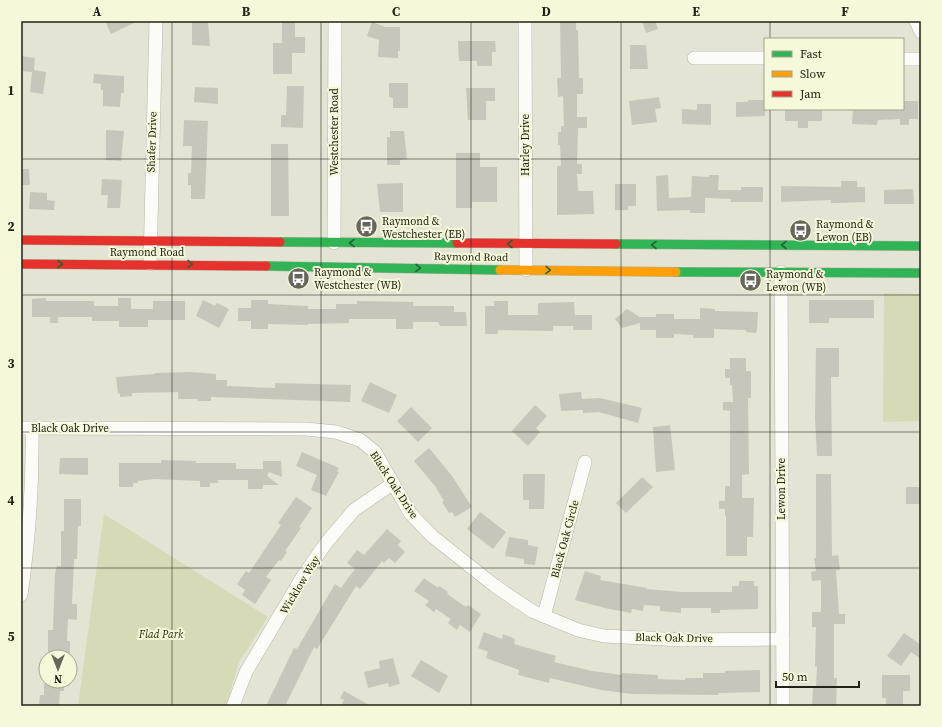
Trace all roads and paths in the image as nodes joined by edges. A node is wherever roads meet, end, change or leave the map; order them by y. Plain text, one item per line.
1 (156, 21) edge
2 (335, 21) edge
3 (525, 21) edge
4 (916, 21) edge
5 (921, 32) edge
6 (694, 58) dead end
7 (764, 58) edge
8 (904, 59) edge
9 (921, 59) edge
10 (21, 240) edge
11 (150, 240) junction
12 (334, 243) junction
13 (525, 244) junction
14 (921, 246) edge
15 (21, 264) edge
16 (150, 264) junction
17 (526, 270) junction
18 (781, 272) junction
19 (921, 273) edge
20 (26, 428) edge
21 (585, 462) dead end
22 (392, 484) junction
23 (21, 595) edge
24 (544, 616) junction
25 (783, 639) junction
26 (233, 706) edge
27 (783, 706) edge

1 - 11 street, Shafer Drive
2 - 12 street, Westchester Road
3 - 13 street, Harley Drive
4 - 5 street
6 - 7 street
8 - 9 street
10 - 11 main road, Raymond Road
11 - 12 main road, Raymond Road
11 - 16 street, Shafer Drive
13 -> 12 main road, Raymond Road
14 -> 13 main road, Raymond Road
13 - 17 street, Harley Drive
15 -> 16 main road, Raymond Road
16 -> 17 main road, Raymond Road
17 -> 18 main road, Raymond Road
18 - 19 main road, Raymond Road
18 - 25 street, Lewon Drive
20 - 22 street, Black Oak Drive
20 - 23 street
21 - 24 street, Black Oak Circle
22 - 24 street, Black Oak Drive
22 - 26 street, Wicklow Way
24 - 25 street, Black Oak Drive
25 - 27 street, Lewon Drive

